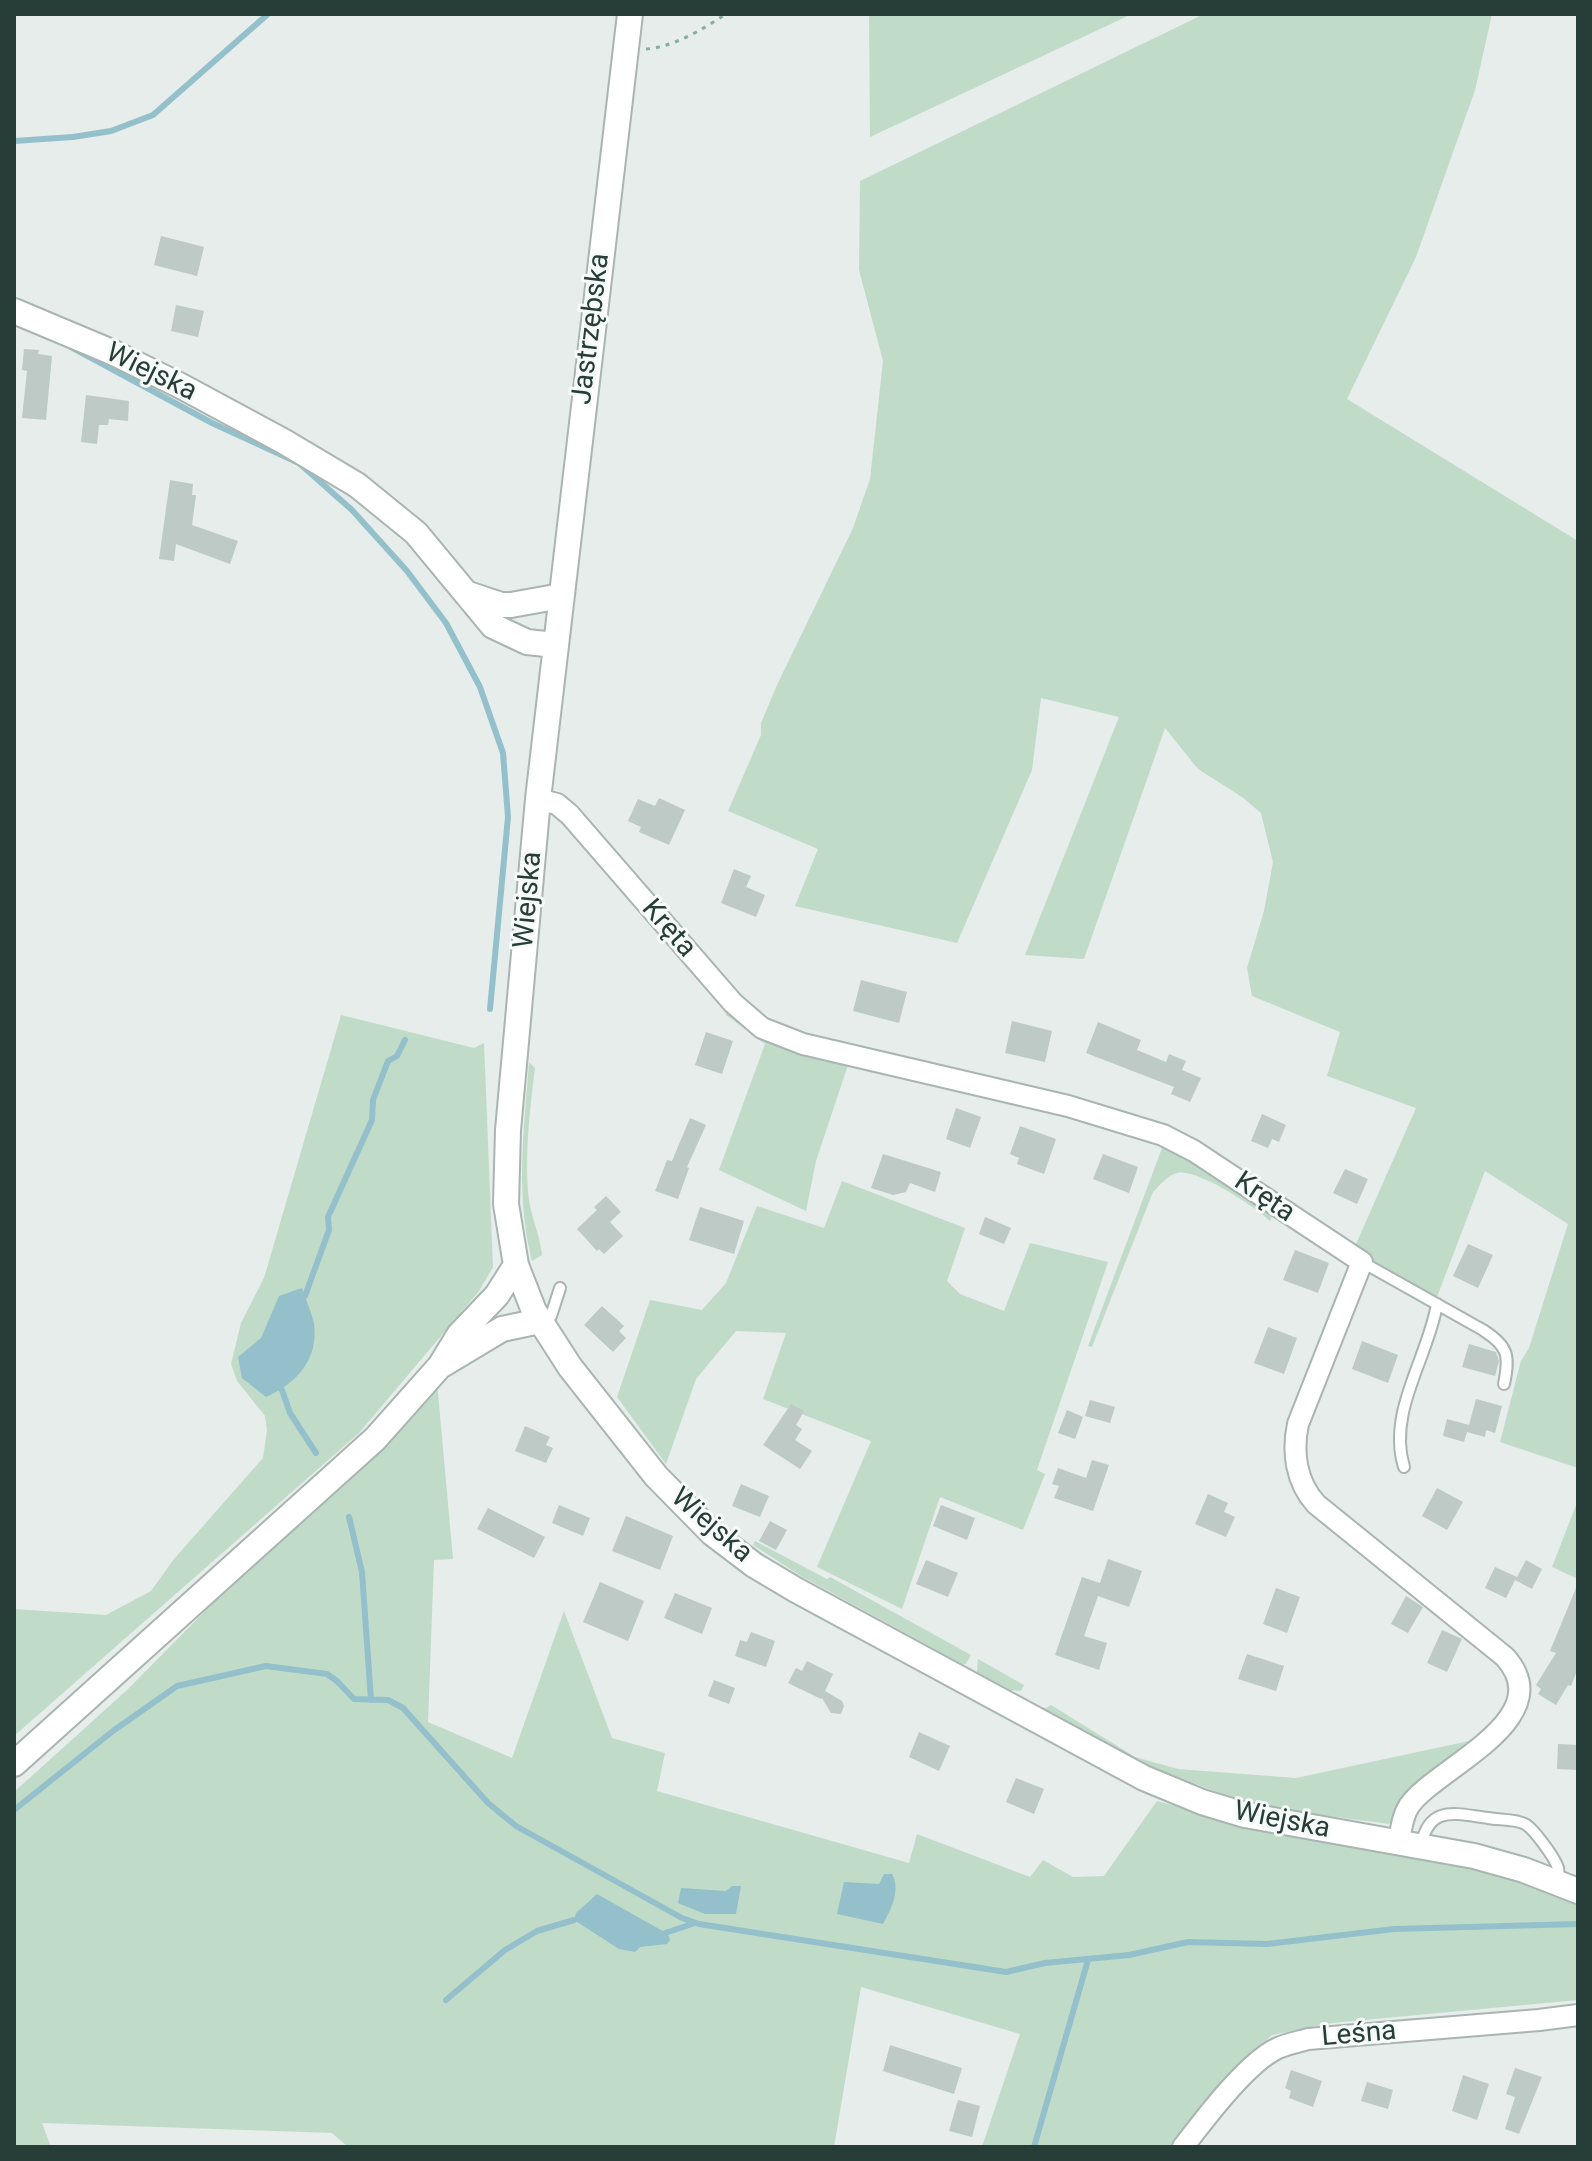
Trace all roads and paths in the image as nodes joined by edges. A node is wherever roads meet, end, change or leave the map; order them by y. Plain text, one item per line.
1 (630, 14) edge
2 (726, 14) edge
3 (626, 50) junction
4 (14, 311) edge
5 (468, 594) junction
6 (561, 596) junction
7 (555, 645) junction
8 (538, 799) junction
9 (1362, 1262) junction
10 (516, 1265) junction
11 (560, 1288) dead end
12 (1437, 1304) junction
13 (540, 1321) junction
14 (440, 1366) junction
15 (1504, 1384) dead end
16 (1404, 1467) dead end
17 (14, 1764) edge
18 (1410, 1844) junction
19 (1568, 1887) edge
20 (1578, 2015) edge
21 (1183, 2147) edge

1 - 3 street, Jastrzębska
2 - 3 path
3 - 6 street, Jastrzębska
4 - 5 street, Wiejska
5 - 6 street
5 - 7 street, Wiejska
6 - 7 street, Jastrzębska
7 - 8 street, Wiejska
8 - 9 street, Kręta
8 - 10 street, Wiejska
9 - 12 lane
9 - 18 street
10 - 13 street, Wiejska
10 - 14 street
11 - 13 lane
12 - 15 lane
12 - 16 lane
13 - 14 street
13 - 18 street, Wiejska
14 - 17 street
18 - 19 street, Wiejska
18 - 19 lane
20 - 21 street, Leśna

